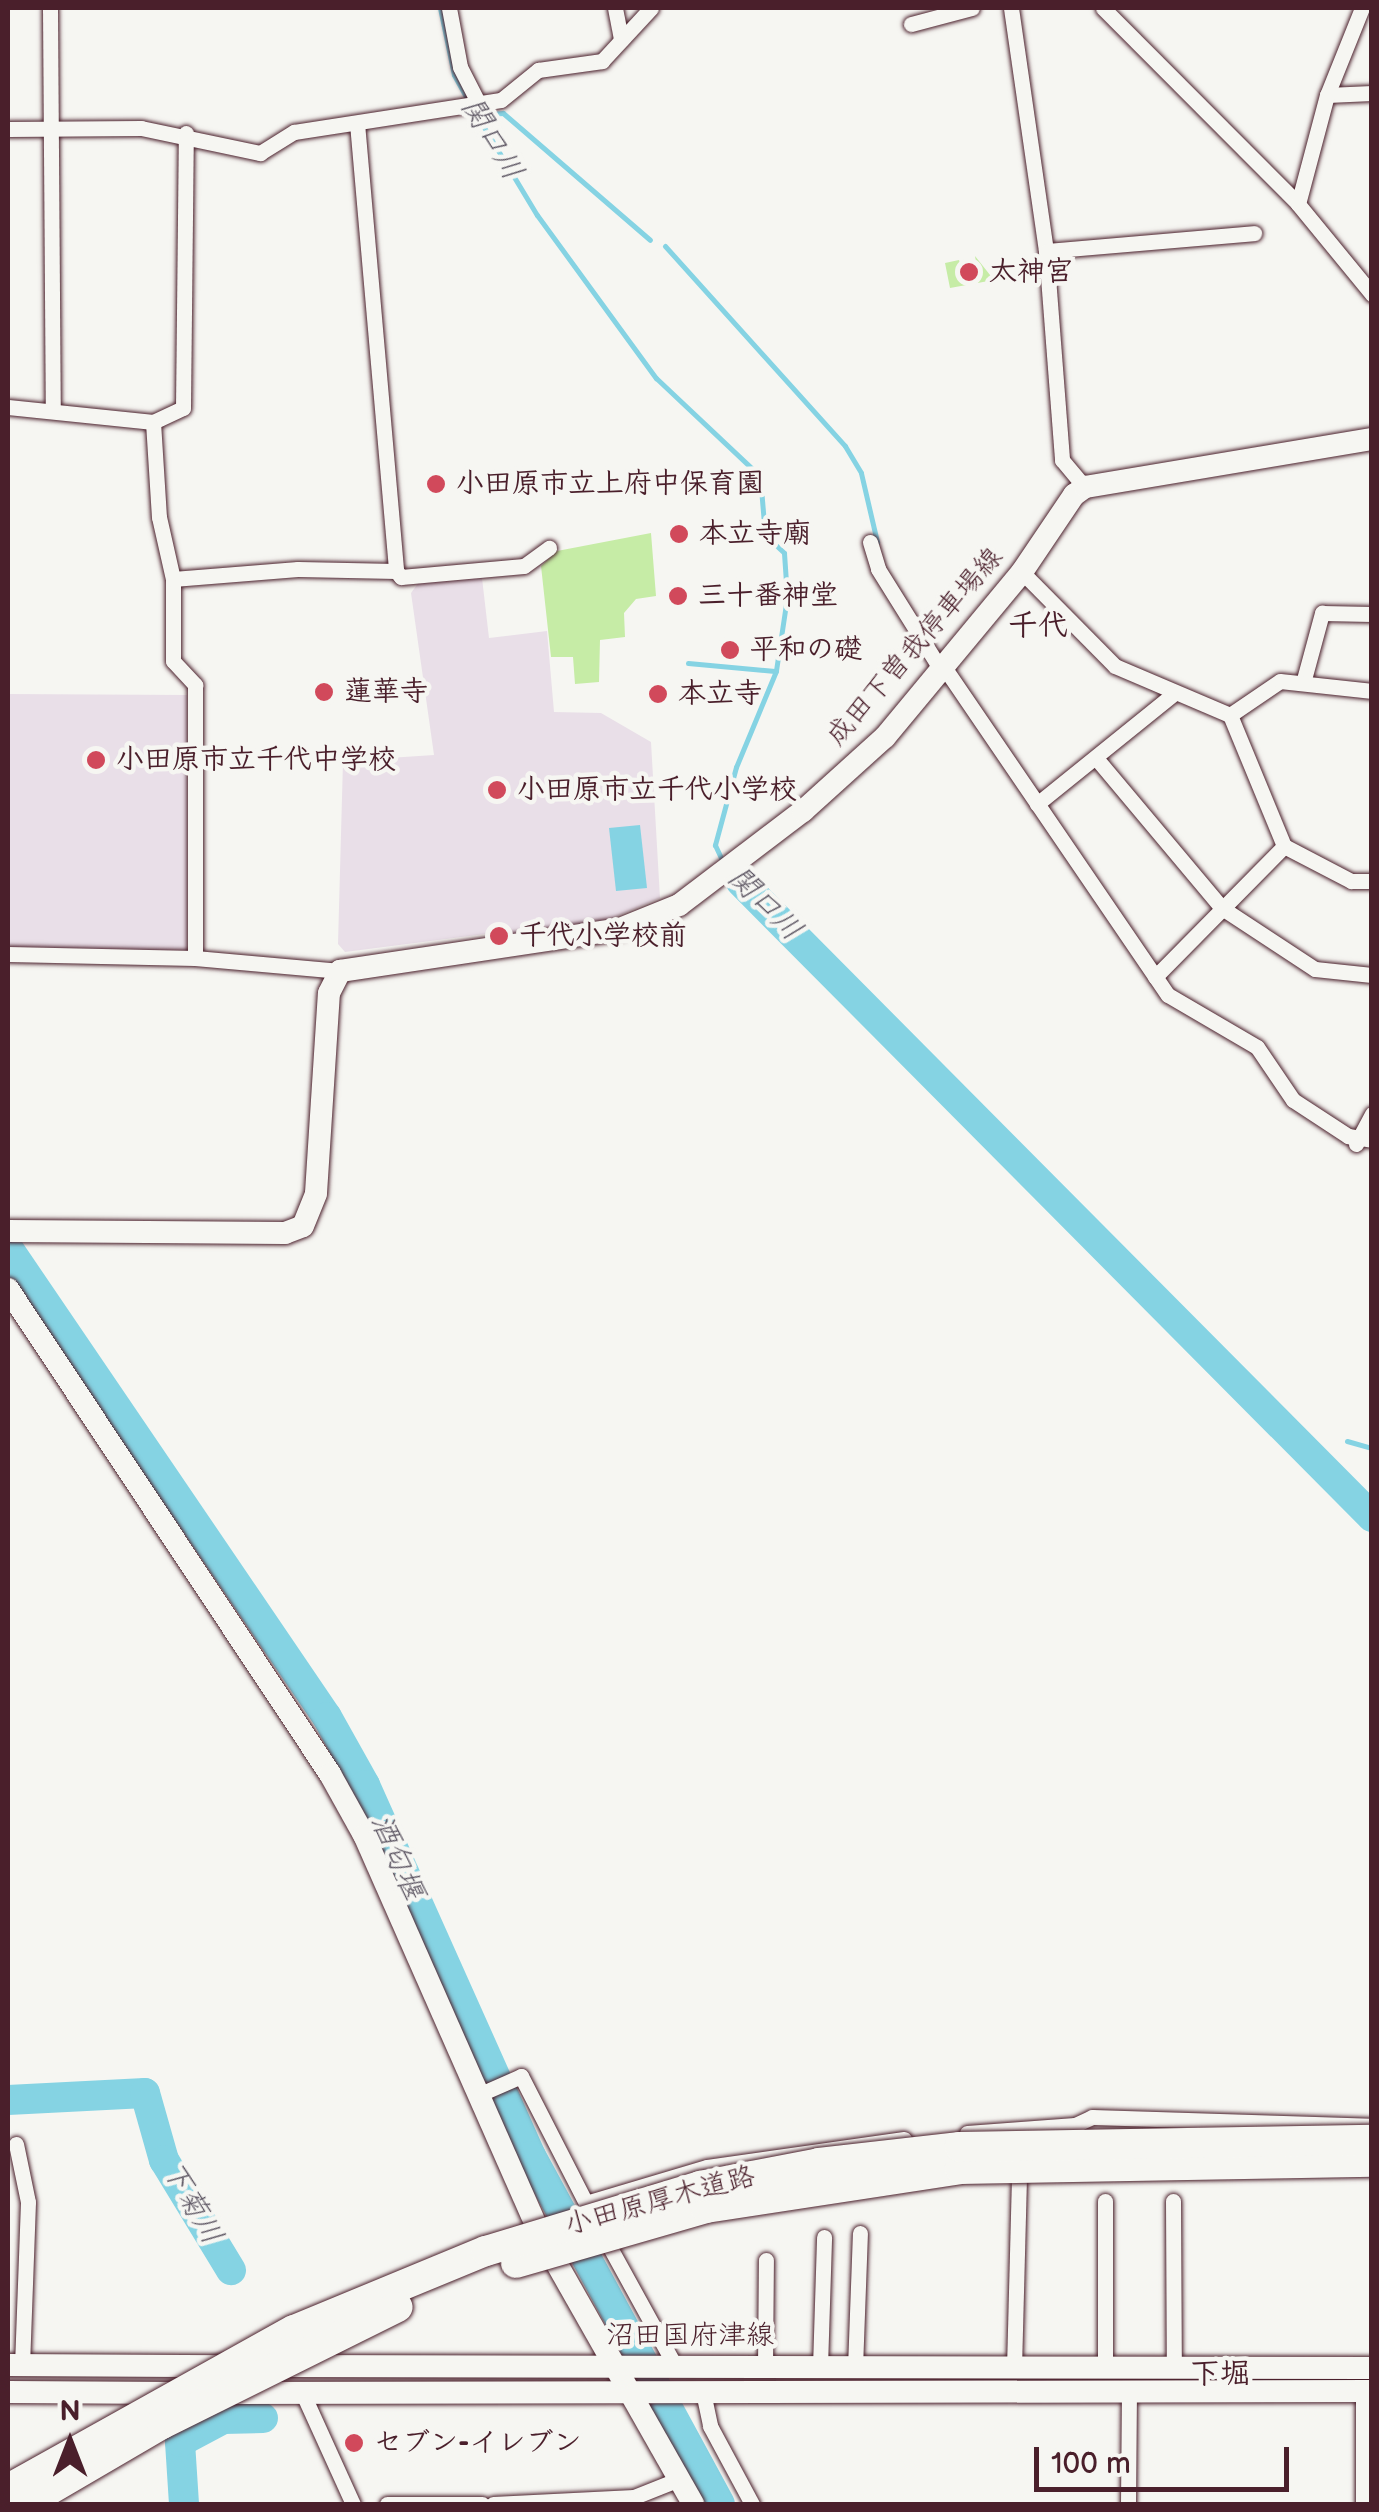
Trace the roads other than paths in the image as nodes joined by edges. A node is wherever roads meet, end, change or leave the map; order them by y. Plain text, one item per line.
1 (50, 8) edge
2 (449, 8) edge
3 (615, 8) edge
4 (651, 8) edge
5 (972, 8) edge
6 (1010, 8) edge
7 (1104, 8) edge
8 (1362, 8) edge
9 (910, 24) dead end
10 (621, 39) junction
11 (1372, 93) edge
12 (1328, 94) junction
13 (472, 108) junction
14 (358, 123) junction
15 (54, 126) junction
16 (8, 129) edge
17 (186, 133) junction
18 (1298, 204) junction
19 (1254, 234) dead end
20 (1046, 252) junction
21 (1372, 294) edge
22 (8, 407) edge
23 (53, 408) junction
24 (153, 422) junction
25 (1372, 439) edge
26 (1086, 487) junction
27 (870, 542) dead end
28 (549, 548) dead end
29 (396, 570) junction
30 (1022, 572) junction
31 (173, 579) junction
32 (1372, 614) edge
33 (942, 668) junction
34 (1302, 683) junction
35 (1372, 692) edge
36 (1172, 695) junction
37 (1230, 715) junction
38 (1096, 758) junction
39 (1037, 804) junction
40 (1284, 846) junction
41 (1372, 881) edge
42 (1222, 908) junction
43 (8, 954) edge
44 (195, 958) junction
45 (340, 972) junction
46 (1372, 975) edge
47 (1155, 977) junction
48 (1372, 1114) edge
49 (1362, 1142) edge
50 (15, 1231) edge
51 (8, 1289) edge
52 (478, 2096) junction
53 (1372, 2126) edge
54 (1372, 2140) edge
55 (16, 2144) dead end
56 (1372, 2162) edge
57 (1019, 2182) dead end
58 (1105, 2201) dead end
59 (1173, 2201) dead end
60 (586, 2203) junction
61 (860, 2232) dead end
62 (824, 2237) dead end
63 (766, 2260) dead end
64 (15, 2366) edge
65 (618, 2366) junction
66 (668, 2366) junction
67 (765, 2367) junction
68 (820, 2367) junction
69 (855, 2368) junction
70 (1014, 2368) junction
71 (1174, 2368) junction
72 (1372, 2368) edge
73 (1105, 2369) junction
74 (634, 2391) junction
75 (8, 2392) edge
76 (704, 2392) junction
77 (1129, 2392) junction
78 (1368, 2392) edge
79 (304, 2394) junction
80 (679, 2479) junction
81 (8, 2489) edge
82 (25, 2504) edge
83 (353, 2504) edge
84 (387, 2504) edge
85 (482, 2504) edge
86 (494, 2504) edge
87 (693, 2504) edge
88 (752, 2504) edge
89 (1128, 2504) edge
90 (1363, 2504) edge

1 - 15 street
2 - 13 street
3 - 10 street
4 - 10 street
5 - 9 street
6 - 20 street
7 - 18 street
8 - 12 street
10 - 13 street
11 - 12 street
12 - 18 street
13 - 14 street
14 - 17 street
14 - 29 street
15 - 16 street
15 - 17 street
15 - 23 street
17 - 24 street
18 - 21 street
19 - 20 street
20 - 26 street
22 - 23 street
23 - 24 street
24 - 31 street
25 - 26 main road
26 - 30 main road, 成田下曽我停車場線
27 - 33 street
28 - 29 street
29 - 31 street
30 - 33 main road, 成田下曽我停車場線
30 - 36 street
31 - 44 street
32 - 34 street
33 - 39 street
33 - 45 main road, 成田下曽我停車場線
34 - 35 street
34 - 37 street
36 - 37 street
36 - 38 street
37 - 40 street
38 - 39 street
38 - 42 street
39 - 47 street
40 - 41 street
40 - 42 street
42 - 46 street
42 - 47 street
43 - 44 street
44 - 45 street
45 - 50 main road
47 - 49 street
48 - 49 street
51 - 52 main road
52 - 60 street
52 - 65 main road
53 - 60 street
54 - 81 highway, 小田原厚木道路, bridge
55 - 64 street
56 - 82 highway, 小田原厚木道路, bridge
57 - 70 street
58 - 73 street
59 - 71 street
60 - 66 street
61 - 69 street
62 - 68 street
63 - 67 street
64 - 65 main road, 沼田国府津線
65 - 66 main road, 沼田国府津線
65 - 74 main road
66 - 67 main road, 沼田国府津線
67 - 68 main road, 沼田国府津線
68 - 69 main road, 沼田国府津線
69 - 70 main road, 沼田国府津線
70 - 73 main road, 沼田国府津線
71 - 72 main road, 沼田国府津線
71 - 73 main road, 沼田国府津線
74 - 76 main road, 沼田国府津線
74 - 79 main road, 沼田国府津線
74 - 80 main road
75 - 79 main road, 沼田国府津線
76 - 77 main road, 沼田国府津線
76 - 88 street
77 - 78 main road, 沼田国府津線
77 - 89 street
78 - 90 street
79 - 83 street
80 - 86 street
80 - 87 main road
84 - 85 street

